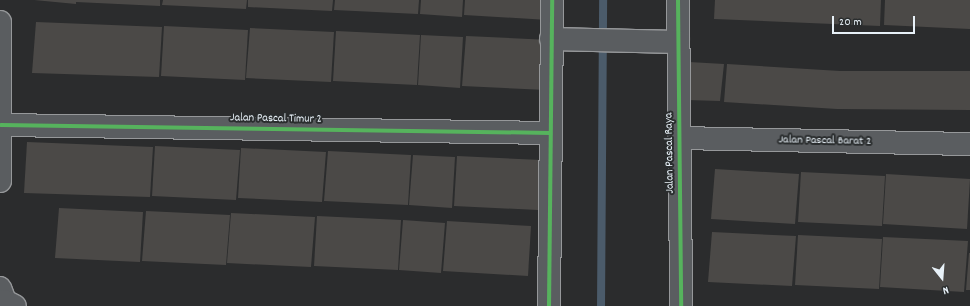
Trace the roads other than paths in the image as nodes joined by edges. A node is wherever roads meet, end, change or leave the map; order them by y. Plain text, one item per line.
1 (552, 0) edge
2 (678, 0) edge
3 (0, 22) edge
4 (551, 39) junction
5 (678, 42) junction
6 (1, 125) junction
7 (550, 133) junction
8 (680, 138) junction
9 (970, 144) edge
10 (0, 181) edge
11 (549, 306) edge
12 (681, 306) edge

1 - 4 street
2 - 5 street, Jalan Pascal Raya
3 - 6 street
4 - 5 street
4 - 7 street
5 - 8 street, Jalan Pascal Raya
6 - 7 street, Jalan Pascal Timur 2
6 - 10 street
7 - 11 street
8 - 9 street, Jalan Pascal Barat 2
8 - 12 street, Jalan Pascal Raya

